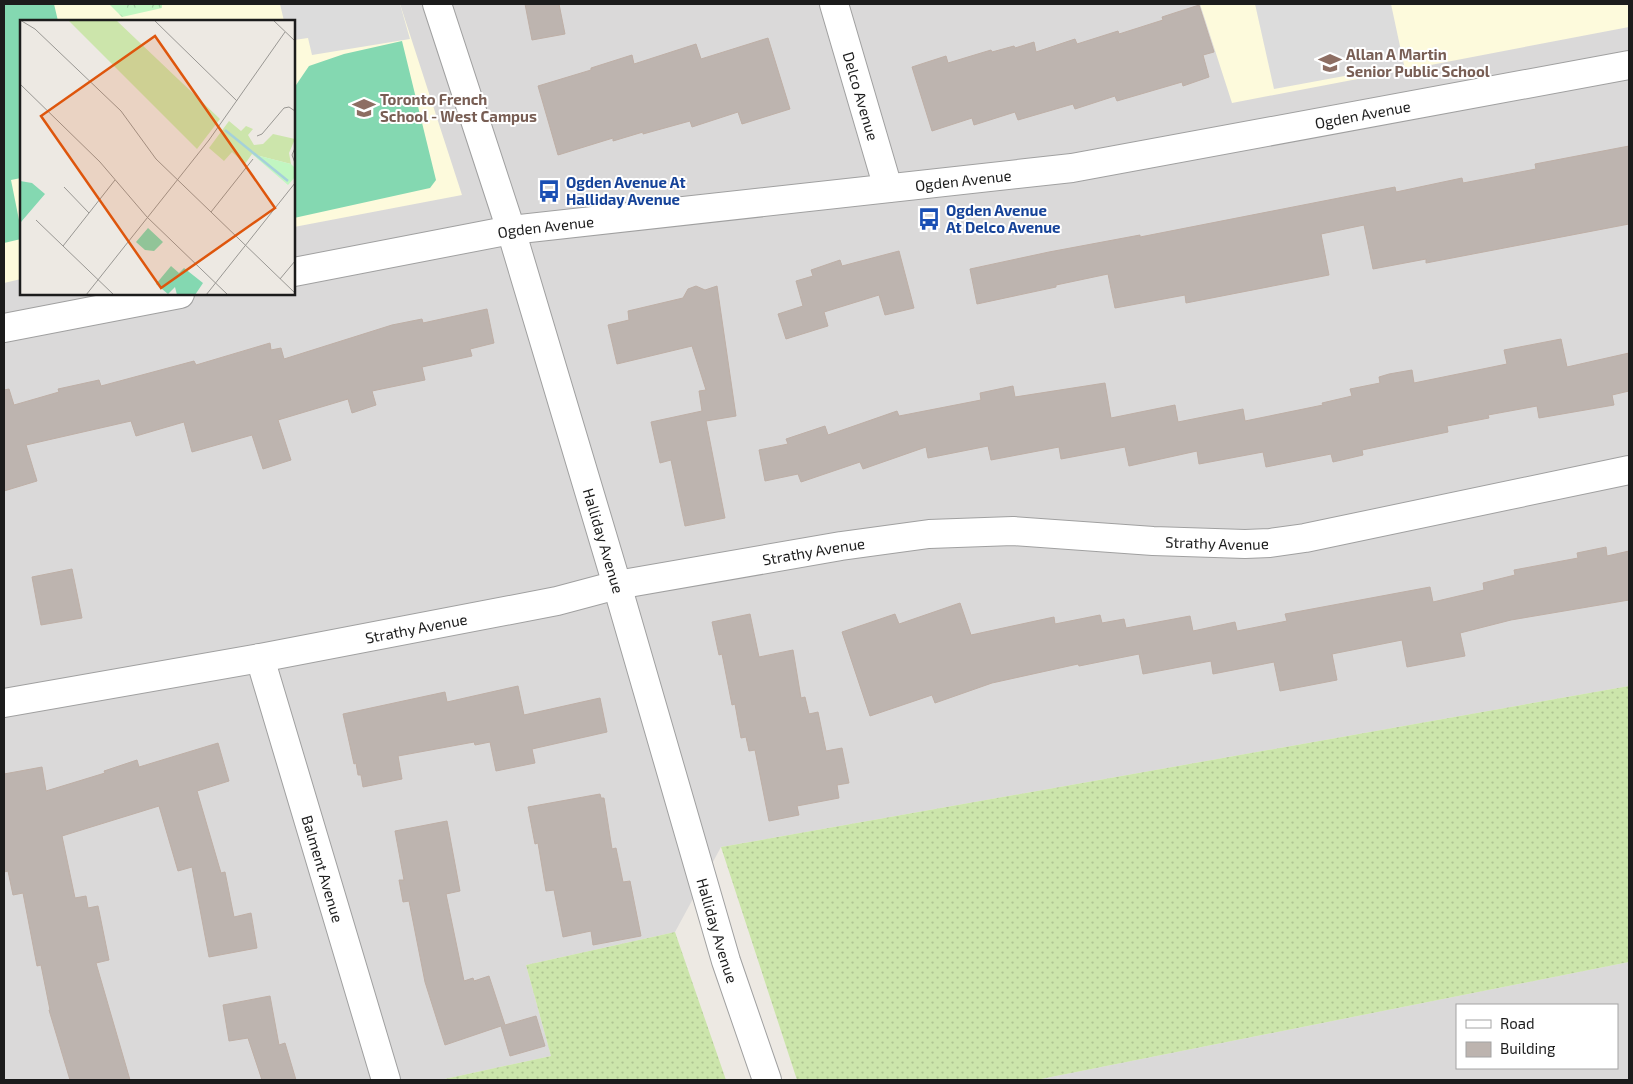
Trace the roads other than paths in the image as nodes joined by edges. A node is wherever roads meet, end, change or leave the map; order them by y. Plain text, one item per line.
1 (437, 4) edge
2 (834, 4) edge
3 (1629, 65) edge
4 (888, 188) junction
5 (511, 230) junction
6 (295, 272) edge
7 (175, 295) edge
8 (4, 328) edge
9 (1629, 470) edge
10 (617, 585) junction
11 (260, 658) junction
12 (4, 702) edge
13 (386, 1080) edge
14 (767, 1080) edge

1 - 5 street, Halliday Avenue
2 - 4 street, Delco Avenue
3 - 4 street, Ogden Avenue
4 - 5 street, Ogden Avenue
5 - 6 street, Ogden Avenue
5 - 10 street, Halliday Avenue
7 - 8 street
9 - 10 street, Strathy Avenue
10 - 11 street, Strathy Avenue
10 - 14 street, Halliday Avenue
11 - 12 street, Strathy Avenue
11 - 13 street, Balment Avenue

